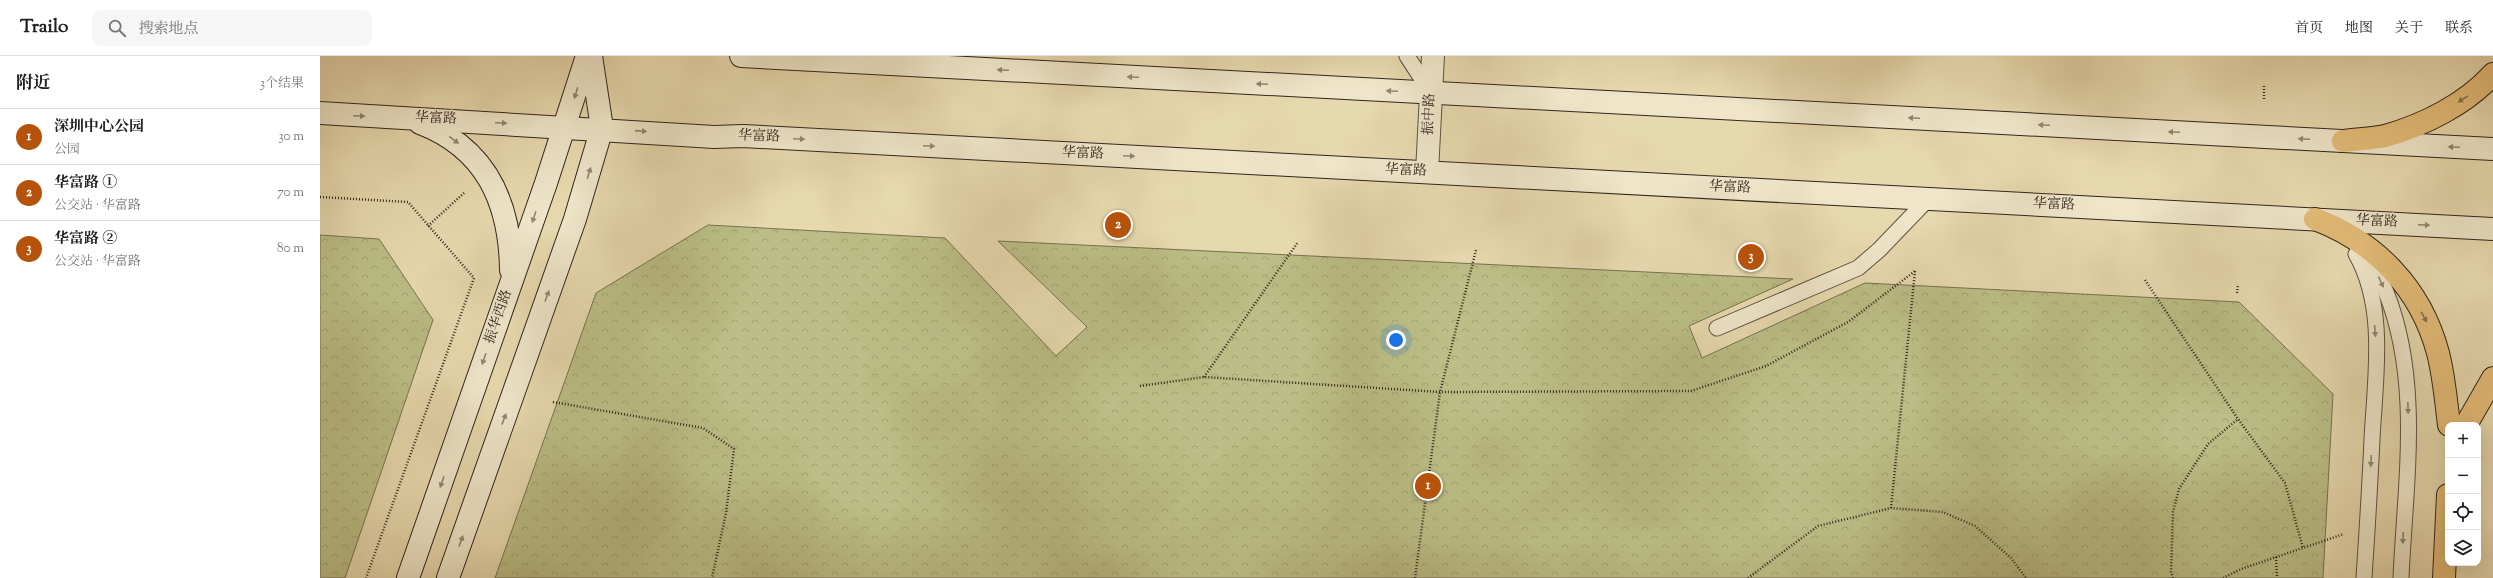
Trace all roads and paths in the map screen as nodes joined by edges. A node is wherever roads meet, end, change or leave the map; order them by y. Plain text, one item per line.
1 (587, 56) edge
2 (591, 56) edge
3 (741, 56) edge
4 (1407, 56) edge
5 (1433, 56) edge
6 (2493, 74) edge
7 (2264, 84) dead end
8 (1431, 93) junction
9 (2264, 99) dead end
10 (320, 113) edge
11 (406, 118) junction
12 (566, 126) junction
13 (602, 128) junction
14 (2343, 141) junction
15 (2493, 149) edge
16 (1427, 172) junction
17 (470, 187) dead end
18 (320, 197) edge
19 (1928, 198) junction
20 (2315, 219) junction
21 (428, 226) junction
22 (2342, 229) junction
23 (2493, 229) edge
24 (1298, 242) dead end
25 (1476, 250) dead end
26 (2145, 280) dead end
27 (511, 283) junction
28 (2238, 284) dead end
29 (2237, 293) dead end
30 (1717, 328) dead end
31 (1204, 377) junction
32 (2493, 378) edge
33 (1140, 386) dead end
34 (1440, 392) junction
35 (553, 402) dead end
36 (2238, 419) junction
37 (2449, 422) edge
38 (2468, 422) edge
39 (1891, 508) junction
40 (2446, 530) edge
41 (2346, 534) dead end
42 (2303, 548) junction
43 (2276, 557) junction
44 (366, 578) edge
45 (408, 578) edge
46 (448, 578) edge
47 (712, 578) edge
48 (1415, 578) edge
49 (1748, 578) edge
50 (2026, 578) edge
51 (2173, 578) edge
52 (2223, 578) edge
53 (2277, 578) edge
54 (2364, 578) edge
55 (2401, 578) edge
56 (2444, 578) edge

1 -> 12 main road, 振华西路
2 - 13 main road
8 -> 3 main road
4 - 8 lane
5 - 8 main road, 振中路
6 -> 14 main road
7 - 9 path
14 -> 8 main road
8 - 16 main road, 振中路
10 -> 11 main road, 华富路
11 -> 12 main road, 华富路
11 -> 27 main road
12 - 13 main road, 华富路
12 -> 27 main road, 振华西路
13 -> 16 main road, 华富路
46 -> 13 main road
15 -> 14 main road
16 - 19 main road, 华富路
17 - 21 path
18 - 21 path
19 - 20 main road, 华富路
19 - 30 lane
20 - 22 main road
20 -> 23 main road, 华富路
21 - 44 path
22 -> 37 main road
22 -> 54 lane
22 -> 55 lane
24 - 31 path
25 - 34 path
26 - 36 path
27 -> 45 main road, 振华西路
28 - 29 path
31 - 33 path
31 - 34 path
32 - 38 main road
34 - 39 path
34 - 48 path
35 - 47 path
36 - 42 path
36 - 51 path
39 - 49 path
39 - 50 path
40 - 56 main road
41 - 42 path
42 - 43 path
43 - 52 path
43 - 53 path

